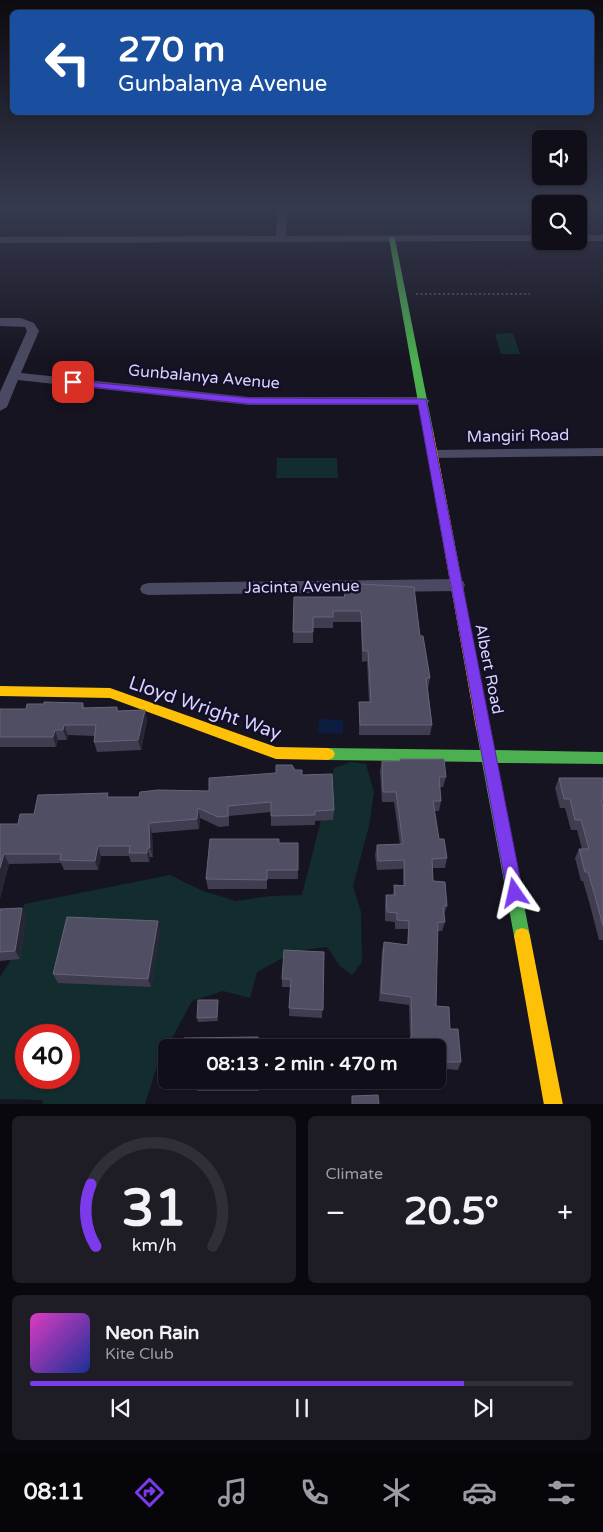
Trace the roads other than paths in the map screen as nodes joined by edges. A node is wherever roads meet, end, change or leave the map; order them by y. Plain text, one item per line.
1 (396, 260) edge
2 (0, 322) edge
3 (14, 376) junction
4 (422, 401) junction
5 (0, 407) edge
6 (603, 452) edge
7 (433, 454) junction
8 (457, 585) junction
9 (148, 589) dead end
10 (0, 691) edge
11 (490, 758) junction
12 (603, 758) edge
13 (554, 1104) edge

1 - 4 street, Albert Road
2 - 3 street
3 - 4 street, Gunbalanya Avenue
3 - 5 street
4 - 7 street, Albert Road
6 - 7 street, Mangiri Road
7 - 8 street, Albert Road
8 - 9 street, Jacinta Avenue
8 - 11 street, Albert Road
10 - 11 street, Lloyd Wright Way
11 - 12 street, Lloyd Wright Way
11 - 13 street, Albert Road

